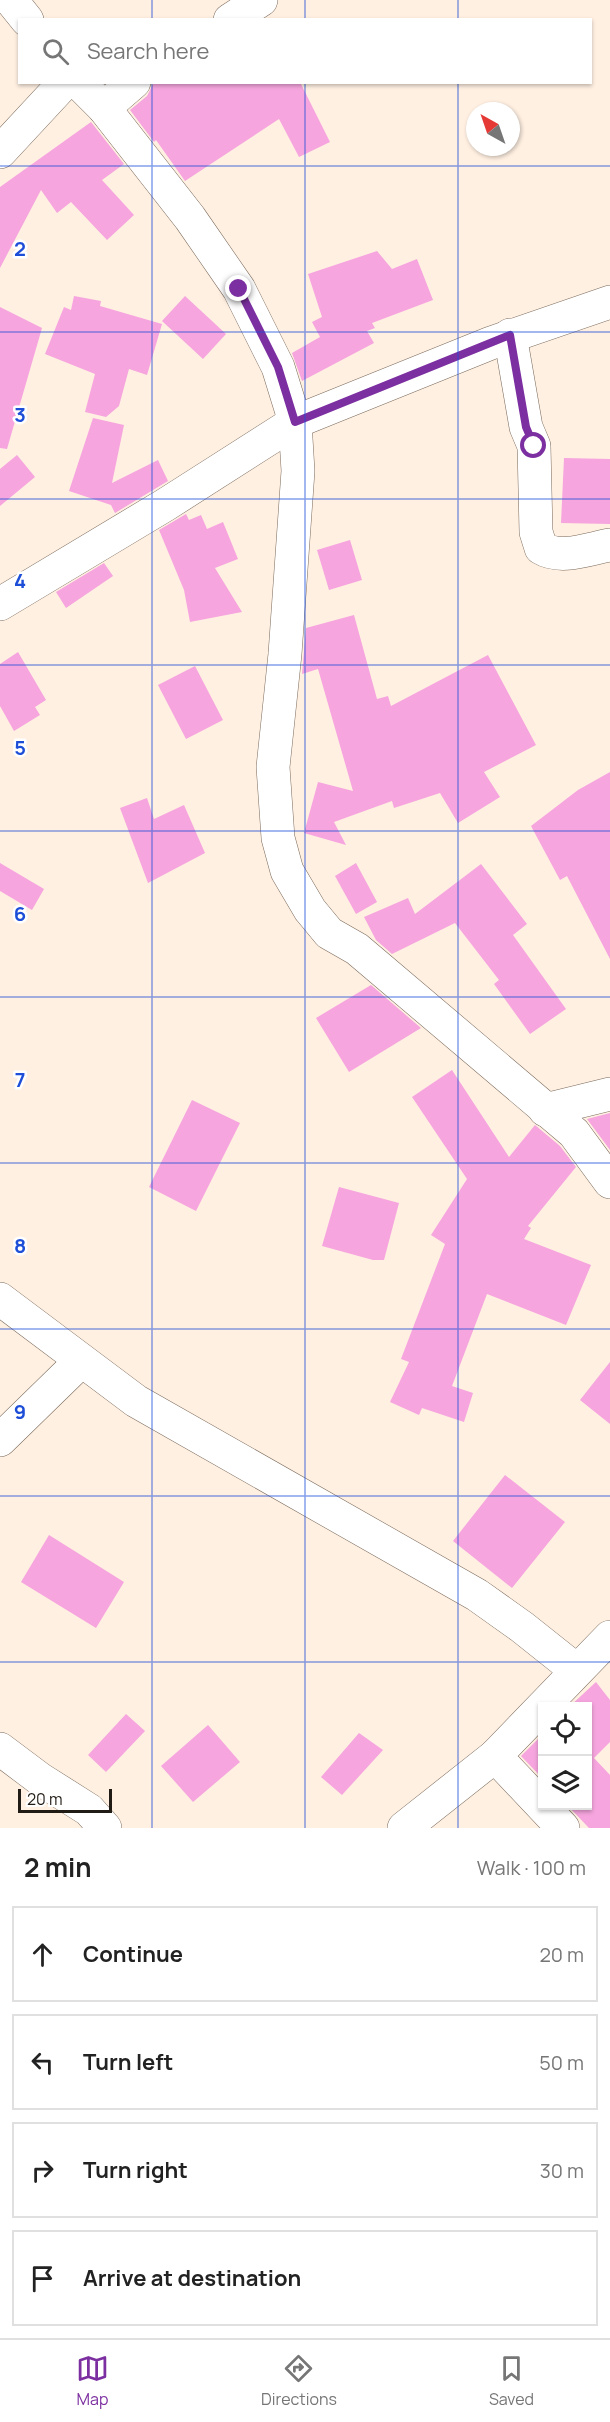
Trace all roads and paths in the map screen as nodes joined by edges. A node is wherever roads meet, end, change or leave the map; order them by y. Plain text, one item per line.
1 (10, 0) edge
2 (261, 0) edge
3 (25, 18) edge
4 (233, 18) edge
5 (64, 84) edge
6 (80, 84) edge
7 (132, 84) edge
8 (104, 108) junction
9 (0, 152) edge
10 (610, 302) edge
11 (510, 335) junction
12 (295, 422) junction
13 (610, 545) edge
14 (0, 604) edge
15 (610, 1094) edge
16 (545, 1110) junction
17 (610, 1182) edge
18 (0, 1299) edge
19 (81, 1361) junction
20 (0, 1440) edge
21 (610, 1637) edge
22 (576, 1670) junction
23 (0, 1749) edge
24 (495, 1756) junction
25 (530, 1794) junction
26 (105, 1828) edge
27 (404, 1828) edge
28 (544, 1828) edge
29 (563, 1828) edge

1 - 3 street
2 - 4 street
5 - 9 street
6 - 8 street
7 - 8 street
8 - 12 street
10 - 11 street
11 - 12 street
11 - 13 street
12 - 14 street
12 - 16 street
15 - 16 street
16 - 17 street
18 - 19 street
19 - 20 street
19 - 22 street
21 - 22 street
22 - 24 street
23 - 26 street
24 - 25 street
24 - 27 street
25 - 28 street
25 - 29 street

